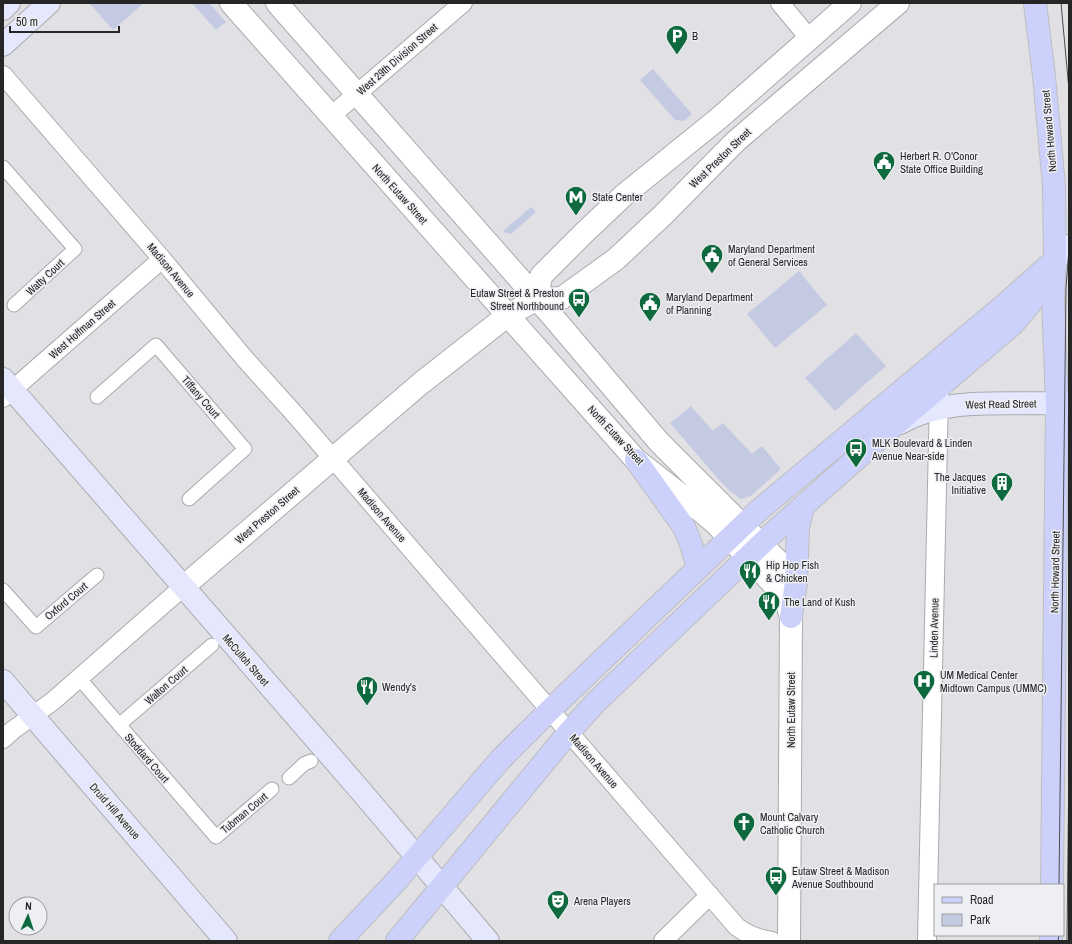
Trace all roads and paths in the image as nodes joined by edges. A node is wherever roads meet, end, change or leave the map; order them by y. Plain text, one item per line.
1 (9, 3) edge
2 (49, 3) edge
3 (231, 3) edge
4 (277, 3) edge
5 (780, 3) edge
6 (850, 3) edge
7 (898, 3) edge
8 (1035, 3) edge
9 (455, 6) edge
10 (3, 9) edge
11 (809, 38) junction
12 (3, 45) edge
13 (3, 75) edge
14 (357, 94) junction
15 (331, 116) junction
16 (3, 167) edge
17 (1064, 258) edge
18 (162, 259) junction
19 (537, 299) junction
20 (14, 305) dead end
21 (508, 315) junction
22 (940, 388) junction
23 (6, 389) edge
24 (97, 397) dead end
25 (1063, 404) edge
26 (939, 409) junction
27 (890, 429) junction
28 (333, 458) junction
29 (636, 460) junction
30 (189, 499) dead end
31 (803, 506) junction
32 (736, 532) junction
33 (754, 551) junction
34 (698, 568) junction
35 (97, 575) dead end
36 (796, 582) junction
37 (184, 587) junction
38 (3, 590) edge
39 (791, 617) junction
40 (212, 646) dead end
41 (79, 678) junction
42 (3, 681) edge
43 (550, 710) junction
44 (33, 715) junction
45 (119, 725) junction
46 (569, 732) junction
47 (3, 740) edge
48 (311, 761) dead end
49 (288, 778) dead end
50 (272, 789) dead end
51 (216, 837) joint
52 (417, 857) junction
53 (1052, 884) edge
54 (443, 887) junction
55 (710, 895) junction
56 (226, 941) edge
57 (340, 941) edge
58 (397, 941) edge
59 (488, 941) edge
60 (663, 941) edge
61 (772, 941) edge
62 (789, 941) edge
63 (927, 941) edge

1 - 10 main road
2 - 12 main road
3 - 15 street, North Eutaw Street
4 - 14 street, North Eutaw Street
5 - 11 street
6 - 11 street
7 - 19 street, West Preston Street
8 - 17 main road, North Howard Street
9 - 14 street, West 29th Division Street
11 - 19 street
13 - 18 street, Madison Avenue
14 - 15 street, West 29th Division Street
14 - 19 street, North Eutaw Street
15 - 21 street, North Eutaw Street
16 - 20 street, Watty Court
17 - 22 main road
17 - 25 main road, North Howard Street
17 - 32 main road
18 - 23 street, West Hoffman Street
18 - 28 street, Madison Avenue
19 - 21 street, West Preston Street
19 - 32 street, North Eutaw Street
21 - 28 street, West Preston Street
21 - 29 street, North Eutaw Street
22 - 26 street, Linden Avenue
22 - 27 main road
23 - 37 main road, McCulloh Street
24 - 30 street, Tiffany Court
25 - 26 main road, West Read Street
25 - 53 main road, North Howard Street
26 - 27 main road, West Read Street
26 - 63 street, Linden Avenue
27 - 31 main road
28 - 37 street, West Preston Street
28 - 43 street, Madison Avenue
29 - 32 street, North Eutaw Street
29 - 34 main road
31 - 33 main road
31 - 36 main road
32 - 33 street, North Eutaw Street
32 - 34 main road
33 - 36 street, North Eutaw Street
33 - 39 street, North Eutaw Street
33 - 46 main road
34 - 43 main road
35 - 38 street, Oxford Court
36 - 39 main road
37 - 41 street, West Preston Street
37 - 52 main road, McCulloh Street
39 - 62 street, North Eutaw Street
40 - 45 street, Walton Court
41 - 44 street, West Preston Street
41 - 45 street, Stoddard Court
42 - 44 main road, Druid Hill Avenue
43 - 46 street, Madison Avenue
43 - 52 main road
44 - 47 street, West Preston Street
44 - 56 main road, Druid Hill Avenue
45 - 51 street, Stoddard Court
46 - 54 main road
46 - 55 street, Madison Avenue
48 - 49 street
50 - 51 street, Tubman Court
52 - 54 main road, McCulloh Street
52 - 57 main road
54 - 58 main road
54 - 59 main road, McCulloh Street
55 - 60 street
55 - 61 street, Madison Avenue

